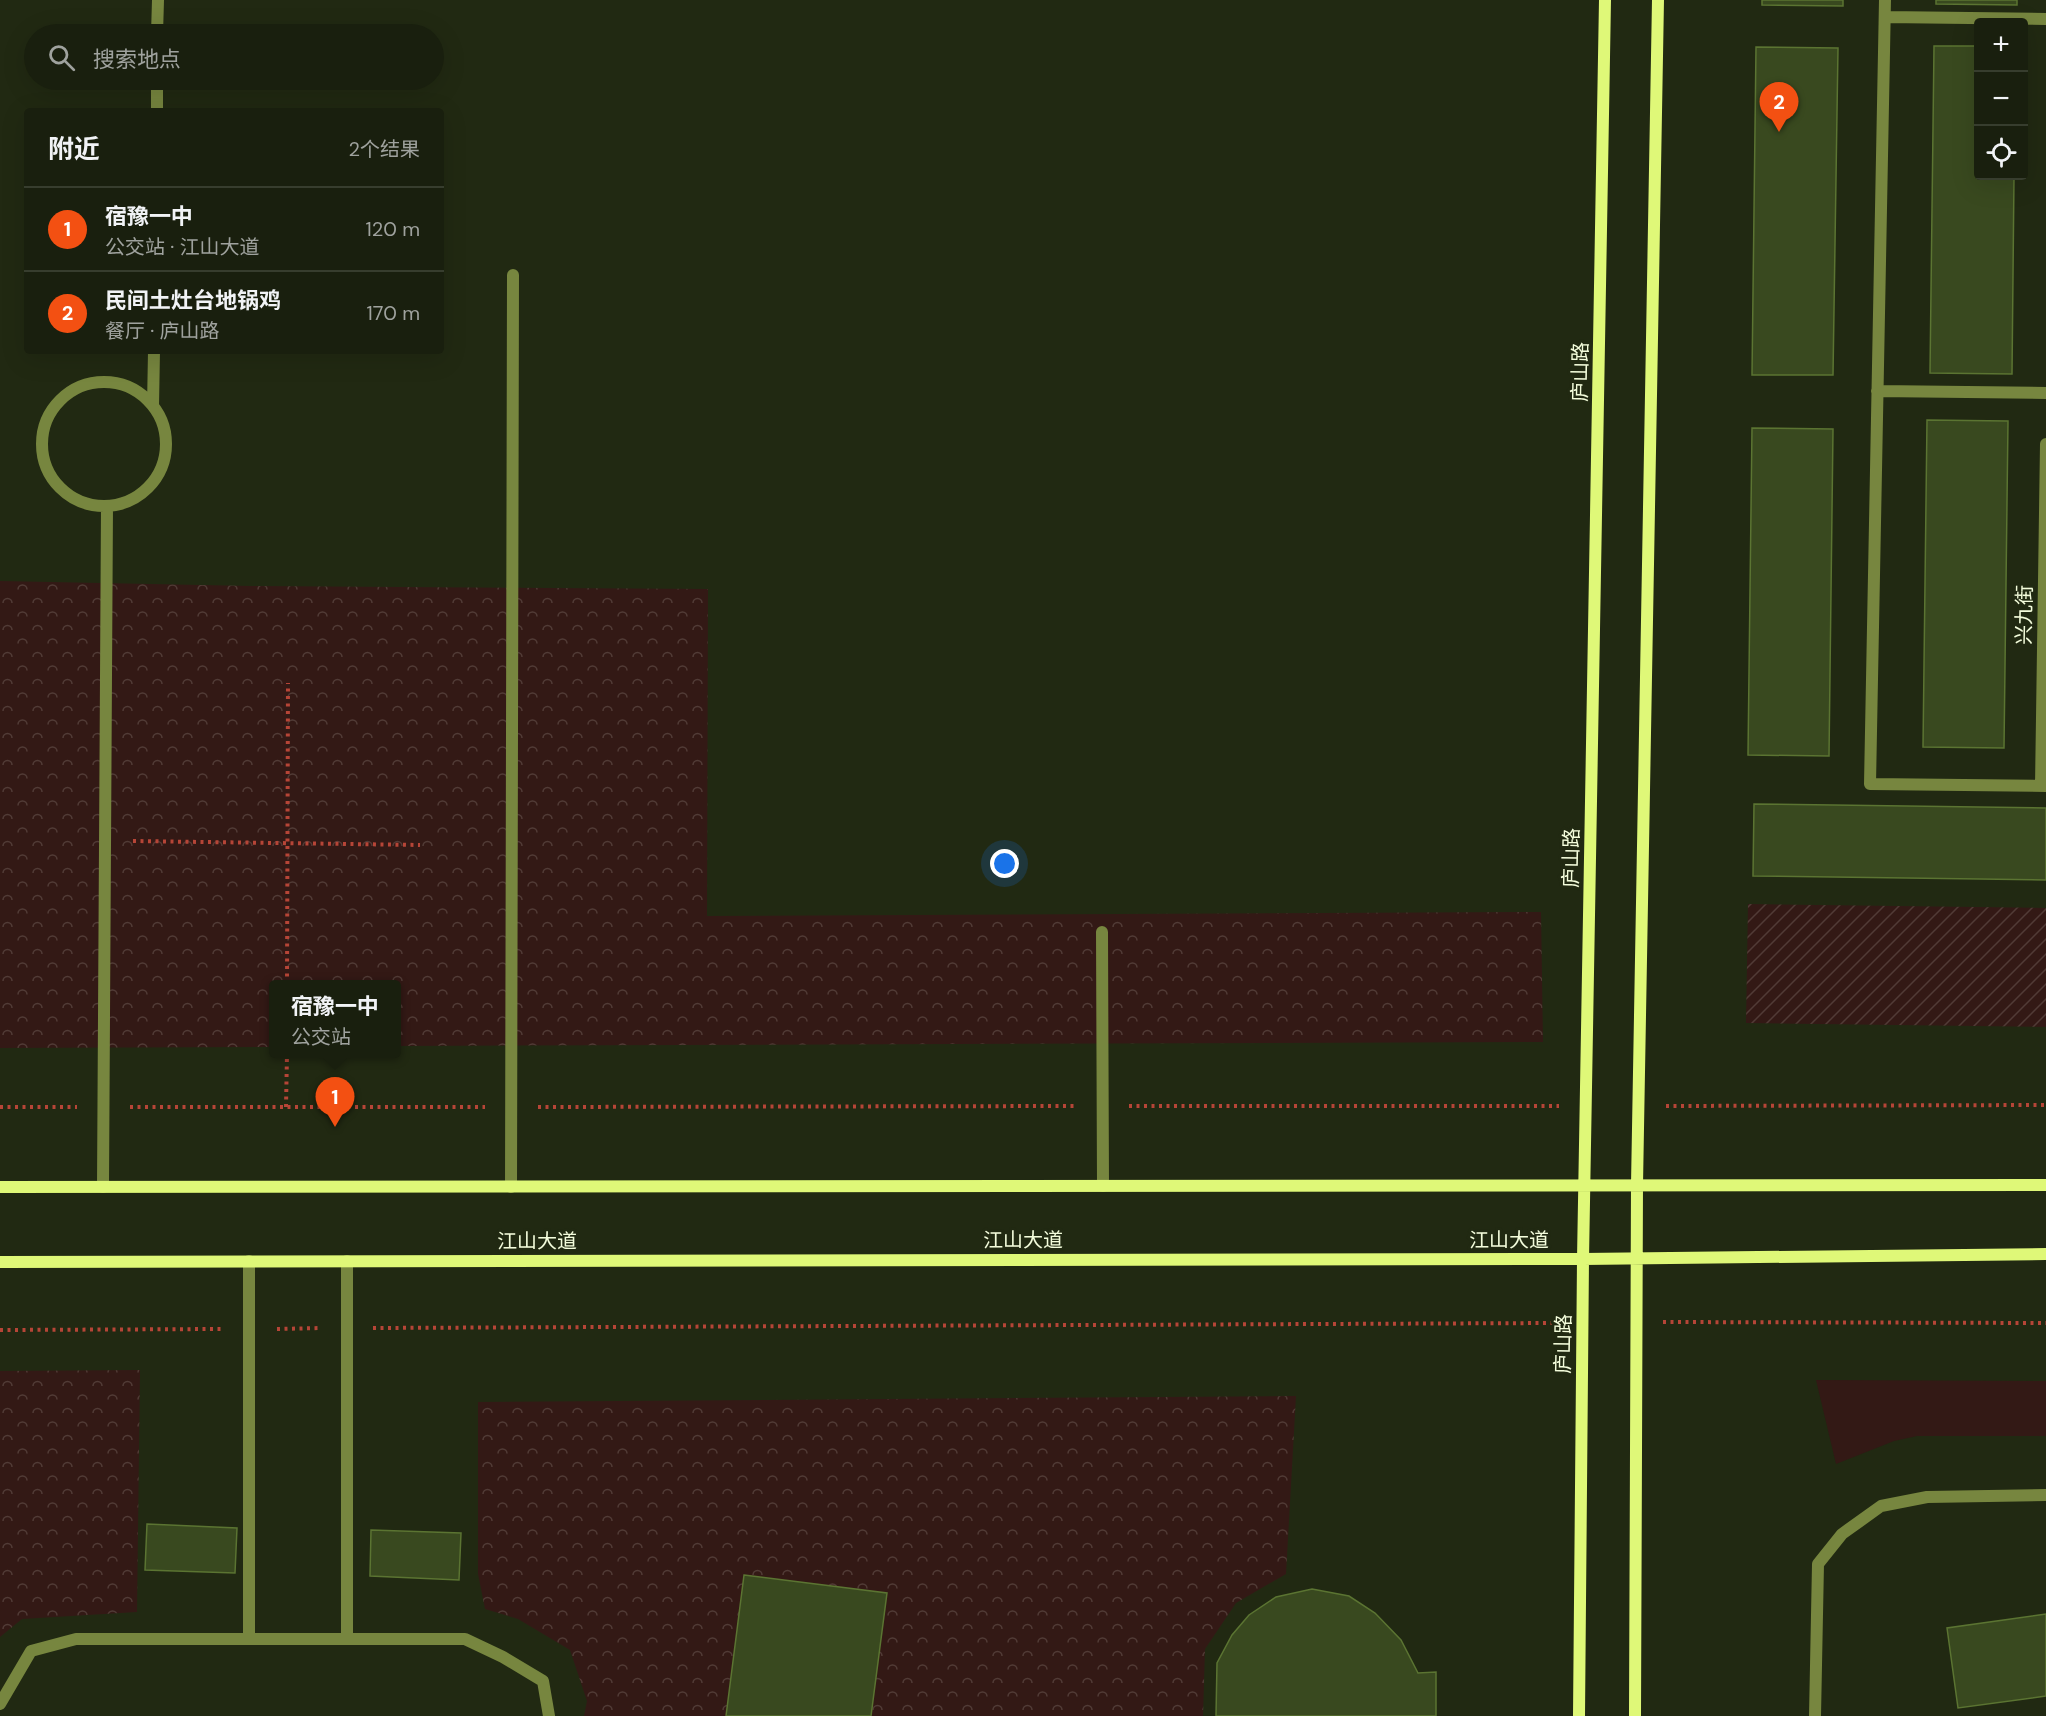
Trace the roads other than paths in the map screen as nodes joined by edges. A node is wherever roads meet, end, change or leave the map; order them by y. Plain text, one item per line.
1 (158, 0) edge
2 (1605, 0) edge
3 (1658, 0) edge
4 (1885, 0) edge
5 (1885, 17) junction
6 (2046, 19) edge
7 (158, 24) edge
8 (157, 90) edge
9 (157, 108) edge
10 (513, 275) dead end
11 (154, 354) edge
12 (1877, 392) junction
13 (2046, 393) edge
14 (153, 406) junction
15 (2046, 444) edge
16 (107, 506) junction
17 (2043, 786) edge
18 (1102, 932) dead end
19 (1585, 1185) junction
20 (1636, 1185) junction
21 (2046, 1185) edge
22 (1104, 1186) junction
23 (0, 1187) edge
24 (103, 1187) junction
25 (511, 1187) junction
26 (2046, 1254) edge
27 (1636, 1258) junction
28 (1583, 1259) junction
29 (249, 1261) junction
30 (347, 1261) junction
31 (0, 1262) edge
32 (2046, 1495) edge
33 (249, 1639) junction
34 (347, 1639) junction
35 (0, 1704) edge
36 (549, 1716) edge
37 (1579, 1716) edge
38 (1635, 1716) edge
39 (1815, 1716) edge

1 - 7 lane
2 - 19 main road, 庐山路
3 - 20 main road
4 - 5 lane
5 - 6 lane
5 - 12 lane
8 - 9 lane
10 - 25 lane
11 - 14 lane
12 - 13 lane
12 - 17 lane
14 - 16 lane
14 - 16 lane
15 - 17 lane, 兴九街
16 - 24 lane
18 - 22 lane
19 - 20 main road
19 - 22 main road
19 - 28 main road, 庐山路
20 - 21 main road
20 - 27 main road
22 - 25 main road
23 - 24 main road
24 - 25 main road
26 - 27 main road, 江山大道
27 - 28 main road, 江山大道
27 - 38 main road
28 - 30 main road, 江山大道
28 - 37 main road, 庐山路
29 - 30 main road, 江山大道
29 - 31 main road, 江山大道
29 - 33 lane
30 - 34 lane
32 - 39 lane
33 - 34 lane
33 - 35 lane
34 - 36 lane

